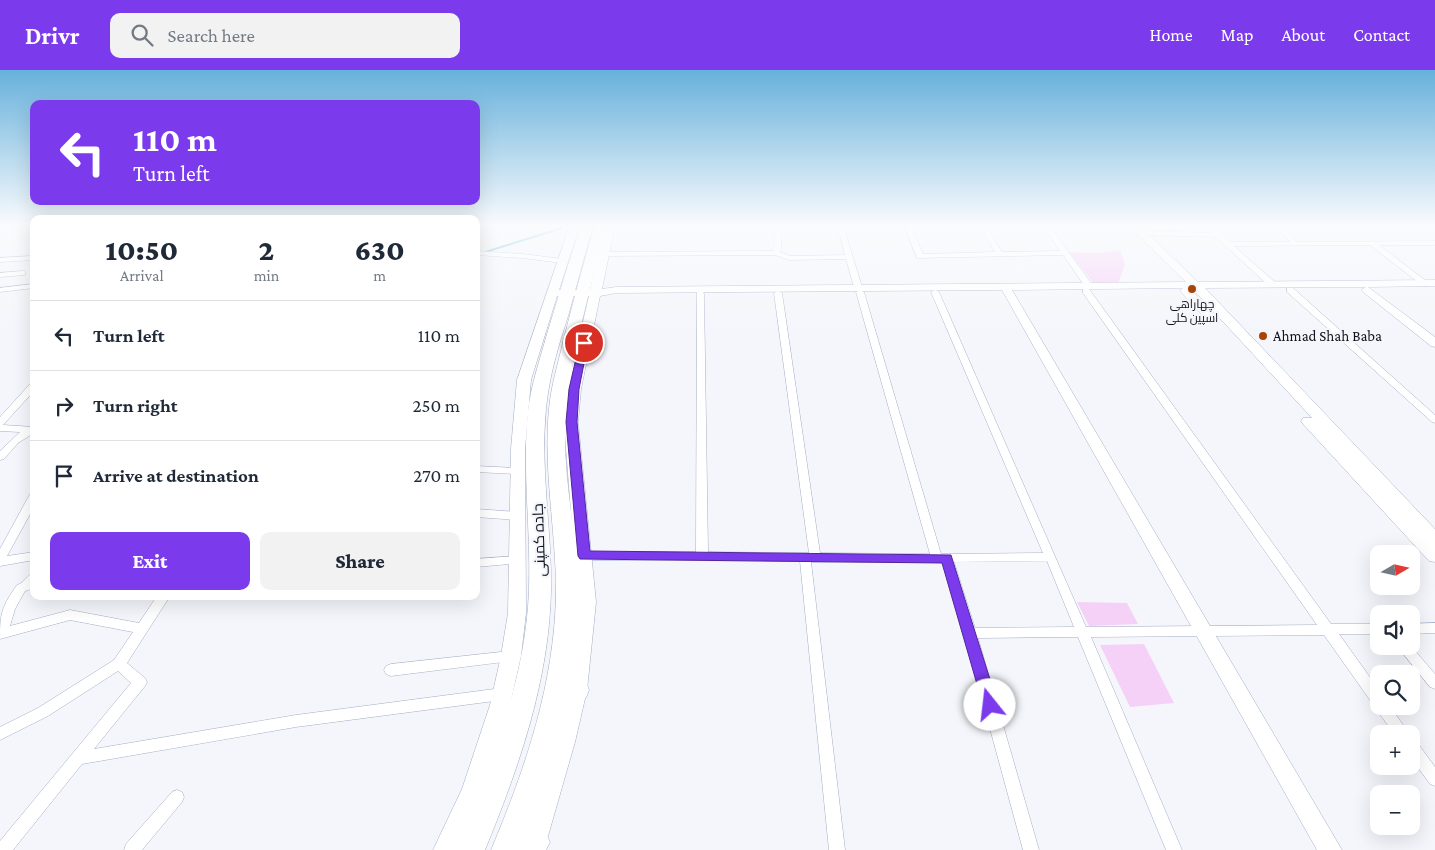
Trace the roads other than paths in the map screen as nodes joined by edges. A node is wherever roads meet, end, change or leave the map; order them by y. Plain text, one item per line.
1 (562, 261) edge
2 (583, 261) edge
3 (589, 261) edge
4 (599, 261) edge
5 (851, 261) edge
6 (1071, 261) edge
7 (1164, 261) edge
8 (1247, 261) edge
9 (1397, 261) edge
10 (1174, 269) junction
11 (22, 273) dead end
12 (0, 275) edge
13 (1273, 285) junction
14 (1432, 286) edge
15 (30, 287) edge
16 (1087, 288) junction
17 (1149, 288) junction
18 (1191, 288) junction
19 (859, 289) junction
20 (914, 289) junction
21 (0, 290) edge
22 (799, 290) junction
23 (1290, 290) junction
24 (1368, 290) junction
25 (1007, 291) junction
26 (935, 292) junction
27 (579, 293) junction
28 (778, 293) junction
29 (700, 294) junction
30 (1223, 298) junction
31 (1435, 343) edge
32 (30, 389) edge
33 (4, 413) edge
34 (1435, 420) edge
35 (0, 423) edge
36 (0, 428) edge
37 (30, 430) edge
38 (30, 431) edge
39 (0, 457) edge
40 (480, 469) edge
41 (517, 471) junction
42 (30, 504) edge
43 (480, 513) edge
44 (518, 516) junction
45 (1434, 549) edge
46 (30, 556) edge
47 (584, 556) junction
48 (702, 556) junction
49 (810, 556) junction
50 (1051, 557) junction
51 (942, 558) junction
52 (0, 560) edge
53 (517, 560) junction
54 (480, 563) edge
55 (30, 583) edge
56 (161, 600) edge
57 (1420, 628) edge
58 (1435, 628) edge
59 (142, 629) junction
60 (1370, 629) edge
61 (1204, 630) junction
62 (1327, 630) junction
63 (1083, 632) junction
64 (970, 633) junction
65 (1, 634) edge
66 (1411, 655) edge
67 (511, 656) junction
68 (119, 664) junction
69 (391, 670) dead end
70 (1435, 684) edge
71 (1370, 689) edge
72 (567, 690) junction
73 (502, 694) junction
74 (0, 734) edge
75 (79, 758) junction
76 (1420, 758) edge
77 (1435, 779) edge
78 (176, 797) dead end
79 (521, 845) edge
80 (4, 850) edge
81 (132, 850) edge
82 (444, 850) edge
83 (470, 850) edge
84 (837, 850) edge
85 (1031, 850) edge
86 (1174, 850) edge
87 (1330, 850) edge

1 - 27 street
2 - 27 highway, جاده کمپنی
3 - 27 highway, جاده کمپنی
4 - 27 street
5 - 19 street
6 - 16 street
7 - 10 street
8 - 13 street
9 - 14 street
10 - 17 street
10 - 18 street
10 - 30 street
11 - 12 street
13 - 14 street
13 - 30 street
14 - 24 street
15 - 21 street
16 - 17 street
16 - 20 street
16 - 25 street
16 - 62 street
17 - 18 street
17 - 30 street
18 - 30 street
18 - 30 street
19 - 20 street
19 - 22 street
19 - 51 street
20 - 26 street
22 - 27 street
22 - 28 street
23 - 24 street
23 - 30 street
23 - 34 street
24 - 31 street
25 - 26 street
25 - 61 street
26 - 50 street
27 - 29 street
27 - 41 street
27 - 47 street
27 - 72 highway, جاده کمپنی
27 - 83 highway, جاده کمپنی
28 - 29 street
28 - 49 street
29 - 48 street
30 - 45 street
32 - 33 street
33 - 35 street
36 - 37 street
38 - 39 street
40 - 41 street
41 - 44 street
42 - 52 street
43 - 44 street
44 - 53 street
46 - 52 street
47 - 48 street
47 - 72 street
48 - 49 street
49 - 51 street
49 - 84 street
50 - 51 street
50 - 63 street
51 - 64 street
53 - 54 street
53 - 67 street
55 - 65 street
56 - 59 street
57 - 58 street
59 - 65 street
59 - 68 street
60 - 62 street
61 - 62 street
61 - 63 street
61 - 87 street
62 - 71 street
63 - 64 street
63 - 86 street
64 - 85 street
66 - 70 street
67 - 69 street
67 - 73 street
68 - 74 street
68 - 75 street
72 - 79 highway, جاده کمپنی
73 - 75 street
73 - 82 street
75 - 80 street
76 - 77 street
78 - 81 street

